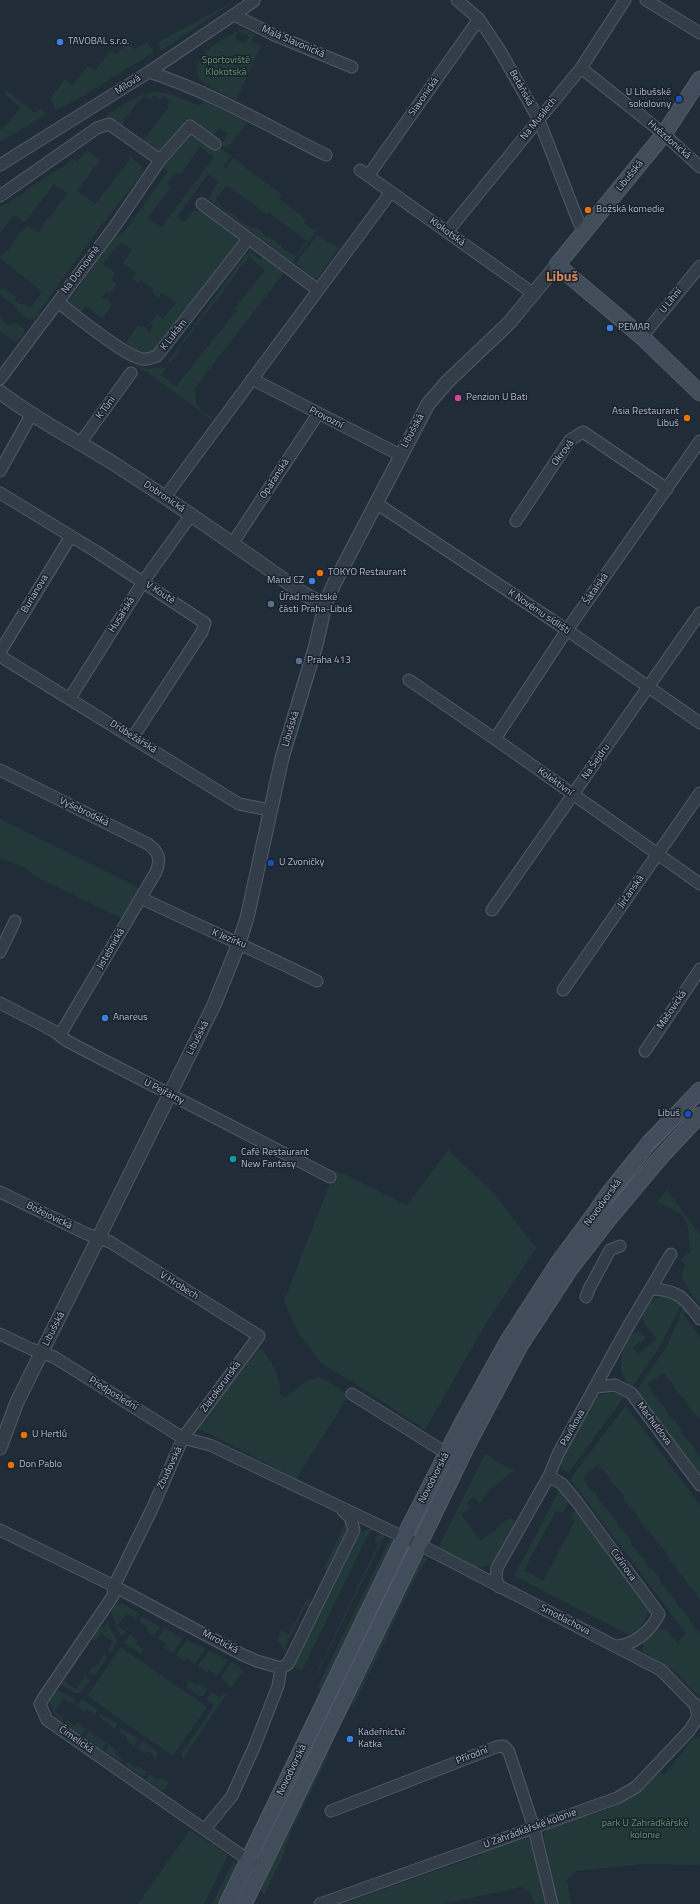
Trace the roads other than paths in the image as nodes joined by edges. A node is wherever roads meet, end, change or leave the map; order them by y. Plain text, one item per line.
1 (457, 0) edge
2 (625, 0) edge
3 (646, 0) edge
4 (254, 1) edge
5 (234, 15) junction
6 (479, 19) junction
7 (700, 34) edge
8 (352, 68) dead end
9 (580, 68) junction
10 (149, 72) junction
11 (700, 79) edge
12 (539, 120) junction
13 (664, 134) junction
14 (215, 144) dead end
15 (326, 155) dead end
16 (160, 160) junction
17 (0, 165) edge
18 (700, 167) edge
19 (364, 173) joint
20 (391, 192) junction
21 (0, 196) edge
22 (202, 204) dead end
23 (586, 231) junction
24 (447, 232) junction
25 (248, 239) junction
26 (557, 265) junction
27 (700, 266) edge
28 (318, 290) junction
29 (534, 294) junction
30 (58, 302) junction
31 (642, 337) junction
32 (131, 373) dead end
33 (0, 379) edge
34 (252, 379) junction
35 (0, 392) edge
36 (700, 393) edge
37 (318, 414) junction
38 (31, 415) junction
39 (700, 441) edge
40 (81, 442) junction
41 (400, 455) junction
42 (0, 471) edge
43 (667, 489) junction
44 (0, 493) edge
45 (165, 497) junction
46 (376, 503) junction
47 (191, 515) junction
48 (516, 521) dead end
49 (71, 536) junction
50 (232, 544) junction
51 (143, 582) junction
52 (325, 605) junction
53 (700, 613) edge
54 (567, 630) junction
55 (0, 652) edge
56 (0, 656) edge
57 (409, 680) dead end
58 (649, 688) junction
59 (70, 698) junction
60 (700, 723) edge
61 (133, 737) junction
62 (495, 739) junction
63 (0, 770) edge
64 (700, 793) edge
65 (573, 795) junction
66 (270, 810) junction
67 (658, 854) junction
68 (160, 862) joint
69 (700, 884) edge
70 (141, 898) junction
71 (492, 910) dead end
72 (15, 921) dead end
73 (239, 944) junction
74 (0, 952) edge
75 (700, 969) edge
76 (317, 981) dead end
77 (563, 990) dead end
78 (0, 1003) edge
79 (60, 1035) junction
80 (645, 1051) dead end
81 (700, 1090) edge
82 (169, 1094) junction
83 (700, 1115) edge
84 (330, 1177) dead end
85 (0, 1192) edge
86 (98, 1238) junction
87 (620, 1246) dead end
88 (671, 1254) dead end
89 (651, 1289) junction
90 (586, 1297) dead end
91 (700, 1319) edge
92 (0, 1334) edge
93 (259, 1336) joint
94 (42, 1353) junction
95 (596, 1387) junction
96 (352, 1394) dead end
97 (184, 1438) junction
98 (0, 1445) edge
99 (446, 1453) junction
100 (548, 1476) junction
101 (700, 1485) edge
102 (338, 1507) junction
103 (0, 1530) edge
104 (404, 1538) junction
105 (420, 1545) junction
106 (497, 1568) junction
107 (471, 1572) junction
108 (114, 1586) junction
109 (499, 1587) junction
110 (637, 1639) junction
111 (616, 1646) junction
112 (635, 1656) junction
113 (280, 1668) junction
114 (697, 1707) edge
115 (331, 1811) dead end
116 (534, 1828) junction
117 (205, 1829) junction
118 (247, 1860) junction
119 (262, 1868) junction
120 (227, 1904) edge
121 (244, 1904) edge
122 (320, 1904) edge
123 (552, 1904) edge

1 - 6 street, Betáňská
2 - 9 street, Na Musilech
3 - 7 street
4 - 5 street, Mílová
5 - 8 street, Malá Slavonická
5 - 10 street, Mílová
6 - 12 street, Betáňská
6 - 19 street, Slavonická
9 - 12 street, Na Musilech
9 - 13 street, Hvězdonická
10 - 15 street
10 - 17 street, Mílová
11 - 13 main road, Libušská
12 - 23 street, Betáňská
12 - 24 street, Na Musilech
13 - 18 street, Hvězdonická
13 - 23 main road, Libušská
14 - 16 street, Na Domovině
16 - 21 street
16 - 30 street, Na Domovině
19 - 20 street, Klokotská
20 - 24 street, Klokotská
20 - 28 street
22 - 25 street
23 - 26 main road, Libušská
24 - 29 street, Klokotská
25 - 28 street
25 - 30 street, K Lukám
26 - 29 street, Libušská
26 - 31 main road
27 - 31 street, U Líhní
28 - 34 street
29 - 41 street, Libušská
30 - 33 street, Na Domovině
31 - 36 main road
32 - 40 street, K Tůni
34 - 37 street, Provozní
34 - 45 street
35 - 38 street, Dobronická
37 - 41 street, Provozní
37 - 50 street, Opařanská
38 - 40 street, Dobronická
38 - 42 street
39 - 43 street, Šátalská
40 - 45 street, Dobronická
41 - 46 street, Libušská
43 - 48 street, Okrová
43 - 54 street, Šátalská
44 - 49 street, V Koutě
45 - 47 street, Dobronická
46 - 52 street, Libušská
46 - 54 street, K Novému sídlišti
47 - 50 street, Dobronická
47 - 51 street, Husařská
49 - 51 street, V Koutě
49 - 55 street, Burianova
50 - 52 street, Dobronická
51 - 59 street, Husařská
51 - 61 street, V Koutě
52 - 66 street, Libušská
53 - 58 street, Na Šejdru
54 - 58 street, K Novému sídlišti
54 - 62 street, Šátalská
56 - 59 street, Drůbežářská
57 - 62 street, Kolektivní
58 - 60 street, K Novému sídlišti
58 - 65 street, Na Šejdru
59 - 61 street, Drůbežářská
61 - 66 street, Drůbežářská
62 - 65 street, Kolektivní
63 - 68 street, Vyšebrodská
64 - 67 street, Jirčanská
65 - 67 street, Kolektivní
65 - 71 street, Na Šejdru
66 - 73 street, Libušská
67 - 69 street, Kolektivní
67 - 77 street, Jirčanská
68 - 70 street, Jistebnická
70 - 73 street, K Jezírku
70 - 79 street, Jistebnická
72 - 74 street
73 - 76 street, K Jezírku
73 - 82 street, Libušská
75 - 80 street, Mašovická
78 - 79 street, U Pejřárny
79 - 82 street, U Pejřárny
81 - 99 main road, Novodvorská
82 - 84 street, U Pejřárny
82 - 86 street, Libušská
83 - 105 main road, Novodvorská
85 - 86 street, Božejovická
86 - 93 street, V Hrobech
86 - 94 street, Libušská
87 - 90 street
88 - 89 street, Pavlíkova
89 - 91 street
89 - 95 street, Pavlíkova
92 - 94 street, Předposlední
93 - 97 street, Zlatokorunská
94 - 97 street, Předposlední
94 - 98 street, Libušská
95 - 100 street, Pavlíkova
95 - 101 street, Machuldova
96 - 99 street
97 - 102 street, Zbudovská
97 - 108 street, Zbudovská
99 - 104 main road, Novodvorská
100 - 106 street, Pavlíkova
100 - 110 street, Cuřínova
102 - 104 street, Zbudovská
102 - 113 street, Zbudovská
103 - 108 street, Mirotická
104 - 105 street, Zbudovská
104 - 118 main road, Novodvorská
105 - 107 street, Smotlachova
105 - 119 main road, Novodvorská
106 - 107 street
106 - 109 street
107 - 109 street, Smotlachova
108 - 113 street, Mirotická
108 - 117 street, Čimelická
109 - 111 street, Smotlachova
110 - 111 street, Cuřínova
110 - 112 street
111 - 112 street, Smotlachova
112 - 114 street, Smotlachova
113 - 117 street
114 - 116 street, U Zahrádkářské kolonie
115 - 116 street, Přírodní
116 - 122 street, U Zahrádkářské kolonie
116 - 123 street, Přírodní
117 - 118 street, Čimelická
118 - 119 street
118 - 120 main road, Novodvorská
119 - 121 main road, Novodvorská

